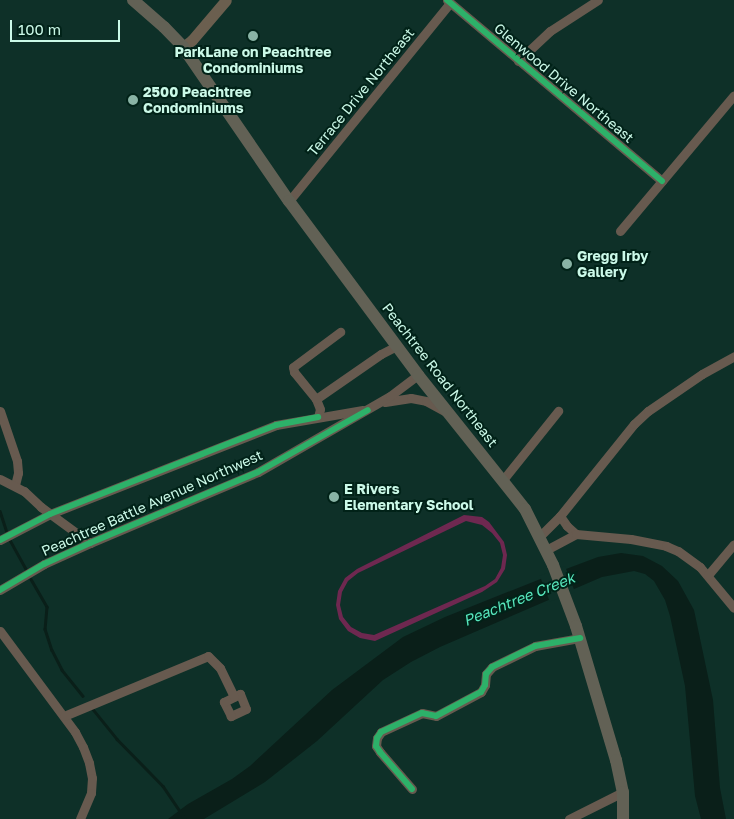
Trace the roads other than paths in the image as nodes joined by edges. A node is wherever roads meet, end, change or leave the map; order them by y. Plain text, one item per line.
1 (133, 0) edge
2 (226, 0) edge
3 (598, 0) edge
4 (448, 2) edge
5 (183, 47) junction
6 (518, 61) junction
7 (734, 95) edge
8 (662, 181) junction
9 (290, 201) junction
10 (620, 231) dead end
11 (340, 332) dead end
12 (397, 346) junction
13 (734, 356) edge
14 (418, 375) junction
15 (316, 399) junction
16 (377, 404) junction
17 (368, 410) junction
18 (0, 411) edge
19 (558, 412) dead end
20 (449, 414) junction
21 (318, 417) junction
22 (0, 479) edge
23 (502, 481) junction
24 (15, 485) junction
25 (50, 514) junction
26 (560, 516) junction
27 (576, 534) junction
28 (540, 536) junction
29 (0, 540) edge
30 (90, 543) junction
31 (734, 544) edge
32 (546, 550) junction
33 (708, 575) junction
34 (0, 590) edge
35 (734, 608) edge
36 (0, 631) edge
37 (578, 632) junction
38 (234, 697) dead end
39 (64, 716) junction
40 (412, 789) dead end
41 (623, 792) junction
42 (80, 819) edge
43 (569, 819) edge
44 (623, 819) edge

1 - 5 highway, Peachtree Road Northeast
2 - 5 main road
3 - 6 street
4 - 6 street, Glenwood Drive Northeast
4 - 9 street, Terrace Drive Northeast
5 - 9 highway, Peachtree Road Northeast
6 - 8 street, Glenwood Drive Northeast
7 - 8 street
8 - 10 street
9 - 12 highway, Peachtree Road Northeast
11 - 15 street
12 - 14 highway, Peachtree Road Northeast
12 - 15 street
13 - 26 street
14 - 16 street, Peachtree Battle Avenue Northwest
14 - 20 highway, Peachtree Road Northeast
15 - 21 street
16 - 17 street, Peachtree Battle Avenue Northwest
16 - 20 street, Peachtree Battle Avenue Northwest
17 - 21 street, Peachtree Battle Avenue Northwest
17 - 30 street, Peachtree Battle Avenue Northwest
18 - 24 street
19 - 23 street
20 - 23 highway, Peachtree Road Northeast
21 - 25 street, Peachtree Battle Avenue Northwest
22 - 24 street
23 - 28 highway, Peachtree Road Northeast
24 - 25 street
25 - 29 street, Peachtree Battle Avenue Northwest
25 - 30 street
26 - 27 street
26 - 28 street
27 - 32 street
27 - 33 street
28 - 32 highway, Peachtree Road Northeast
30 - 34 street, Peachtree Battle Avenue Northwest
31 - 33 street
32 - 37 highway, Peachtree Road Northeast
33 - 35 street
36 - 39 street
37 - 40 street
37 - 41 highway, Peachtree Road Northeast
38 - 39 street
39 - 42 street
41 - 43 street
41 - 44 highway, Peachtree Road Northeast

